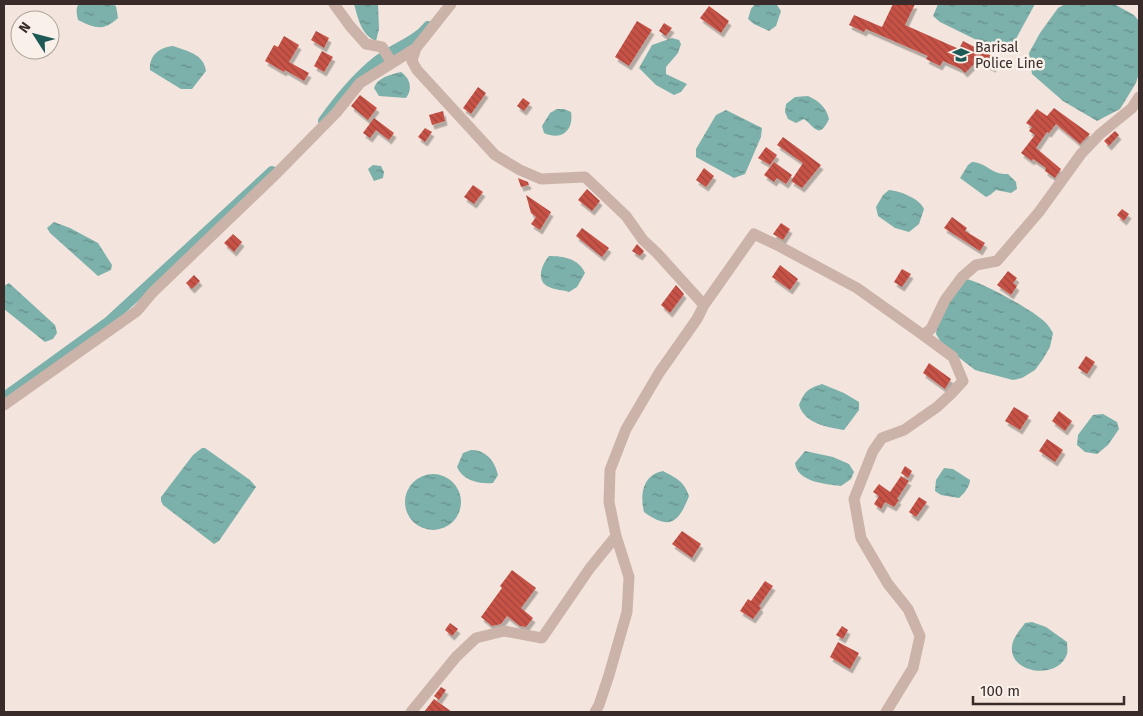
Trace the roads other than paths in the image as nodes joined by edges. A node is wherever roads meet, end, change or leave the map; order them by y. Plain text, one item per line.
1 (334, 4) edge
2 (451, 4) edge
3 (416, 48) junction
4 (392, 63) junction
5 (1139, 96) edge
6 (704, 305) junction
7 (924, 334) junction
8 (4, 405) edge
9 (616, 536) junction
10 (411, 712) edge
11 (595, 712) edge
12 (886, 712) edge

1 - 4 street
2 - 3 street
3 - 4 street
3 - 6 street
4 - 8 street
5 - 7 street
6 - 7 street
6 - 9 street
7 - 12 street
9 - 10 street
9 - 11 street

